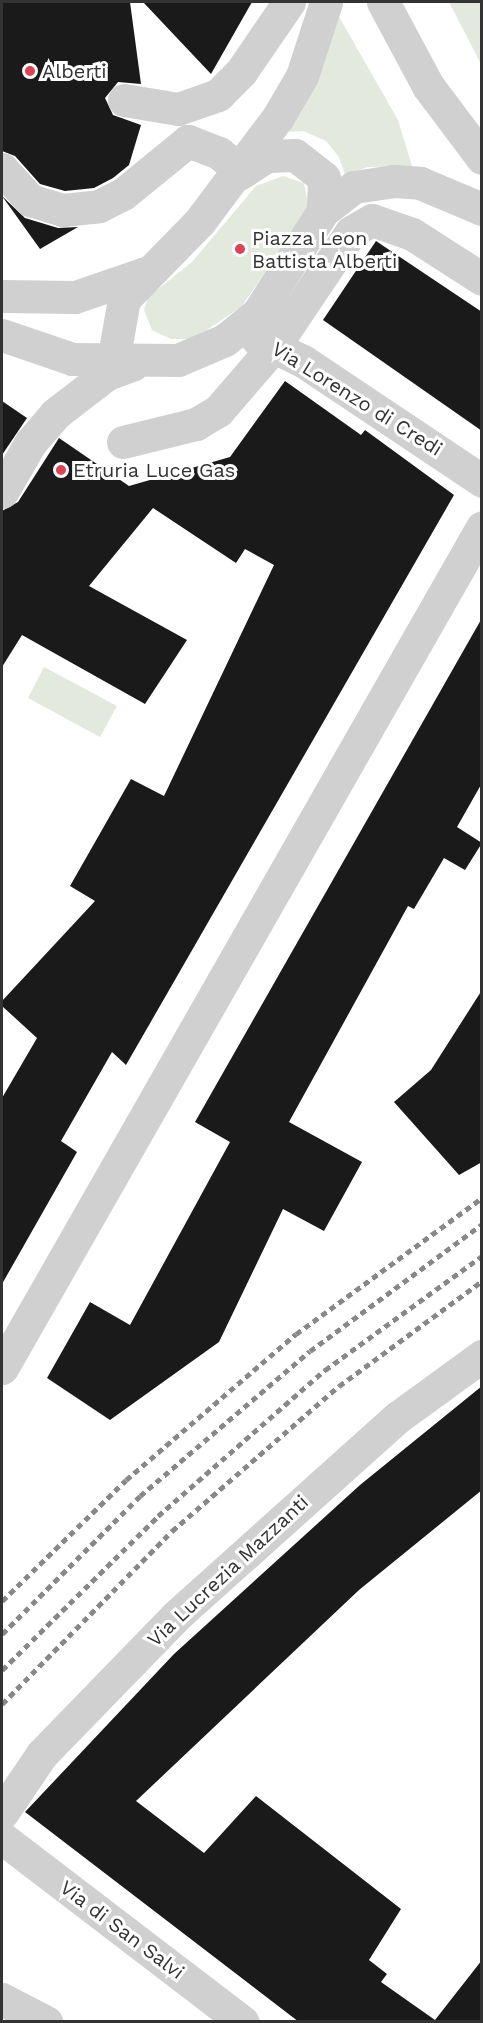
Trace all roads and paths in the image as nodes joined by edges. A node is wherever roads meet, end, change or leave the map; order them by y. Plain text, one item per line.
1 (289, 2) edge
2 (327, 2) edge
3 (383, 2) edge
4 (124, 100) dead end
5 (482, 158) edge
6 (2, 169) edge
7 (236, 174) junction
8 (482, 209) edge
9 (323, 211) junction
10 (145, 273) junction
11 (482, 279) edge
12 (2, 296) edge
13 (2, 334) edge
14 (225, 340) junction
15 (275, 345) junction
16 (128, 362) junction
17 (123, 442) dead end
18 (482, 481) edge
19 (2, 492) edge
20 (482, 527) edge
21 (482, 1356) edge
22 (2, 1368) edge
23 (2, 1813) edge
24 (2, 1838) edge
25 (2, 1999) edge
26 (238, 2020) edge
27 (46, 2022) edge

1 - 4 street
2 - 7 street
3 - 5 street
6 - 7 street
7 - 9 street
7 - 10 street
8 - 9 street
9 - 14 street
10 - 12 street
10 - 16 street
11 - 15 street
13 - 16 street
14 - 15 street, Via Lorenzo di Credi
14 - 16 street
15 - 17 street
15 - 18 street, Via Lorenzo di Credi
16 - 19 street
20 - 22 street
21 - 23 street, Via Lucrezia Mazzanti
24 - 26 street, Via di San Salvi
25 - 27 street

